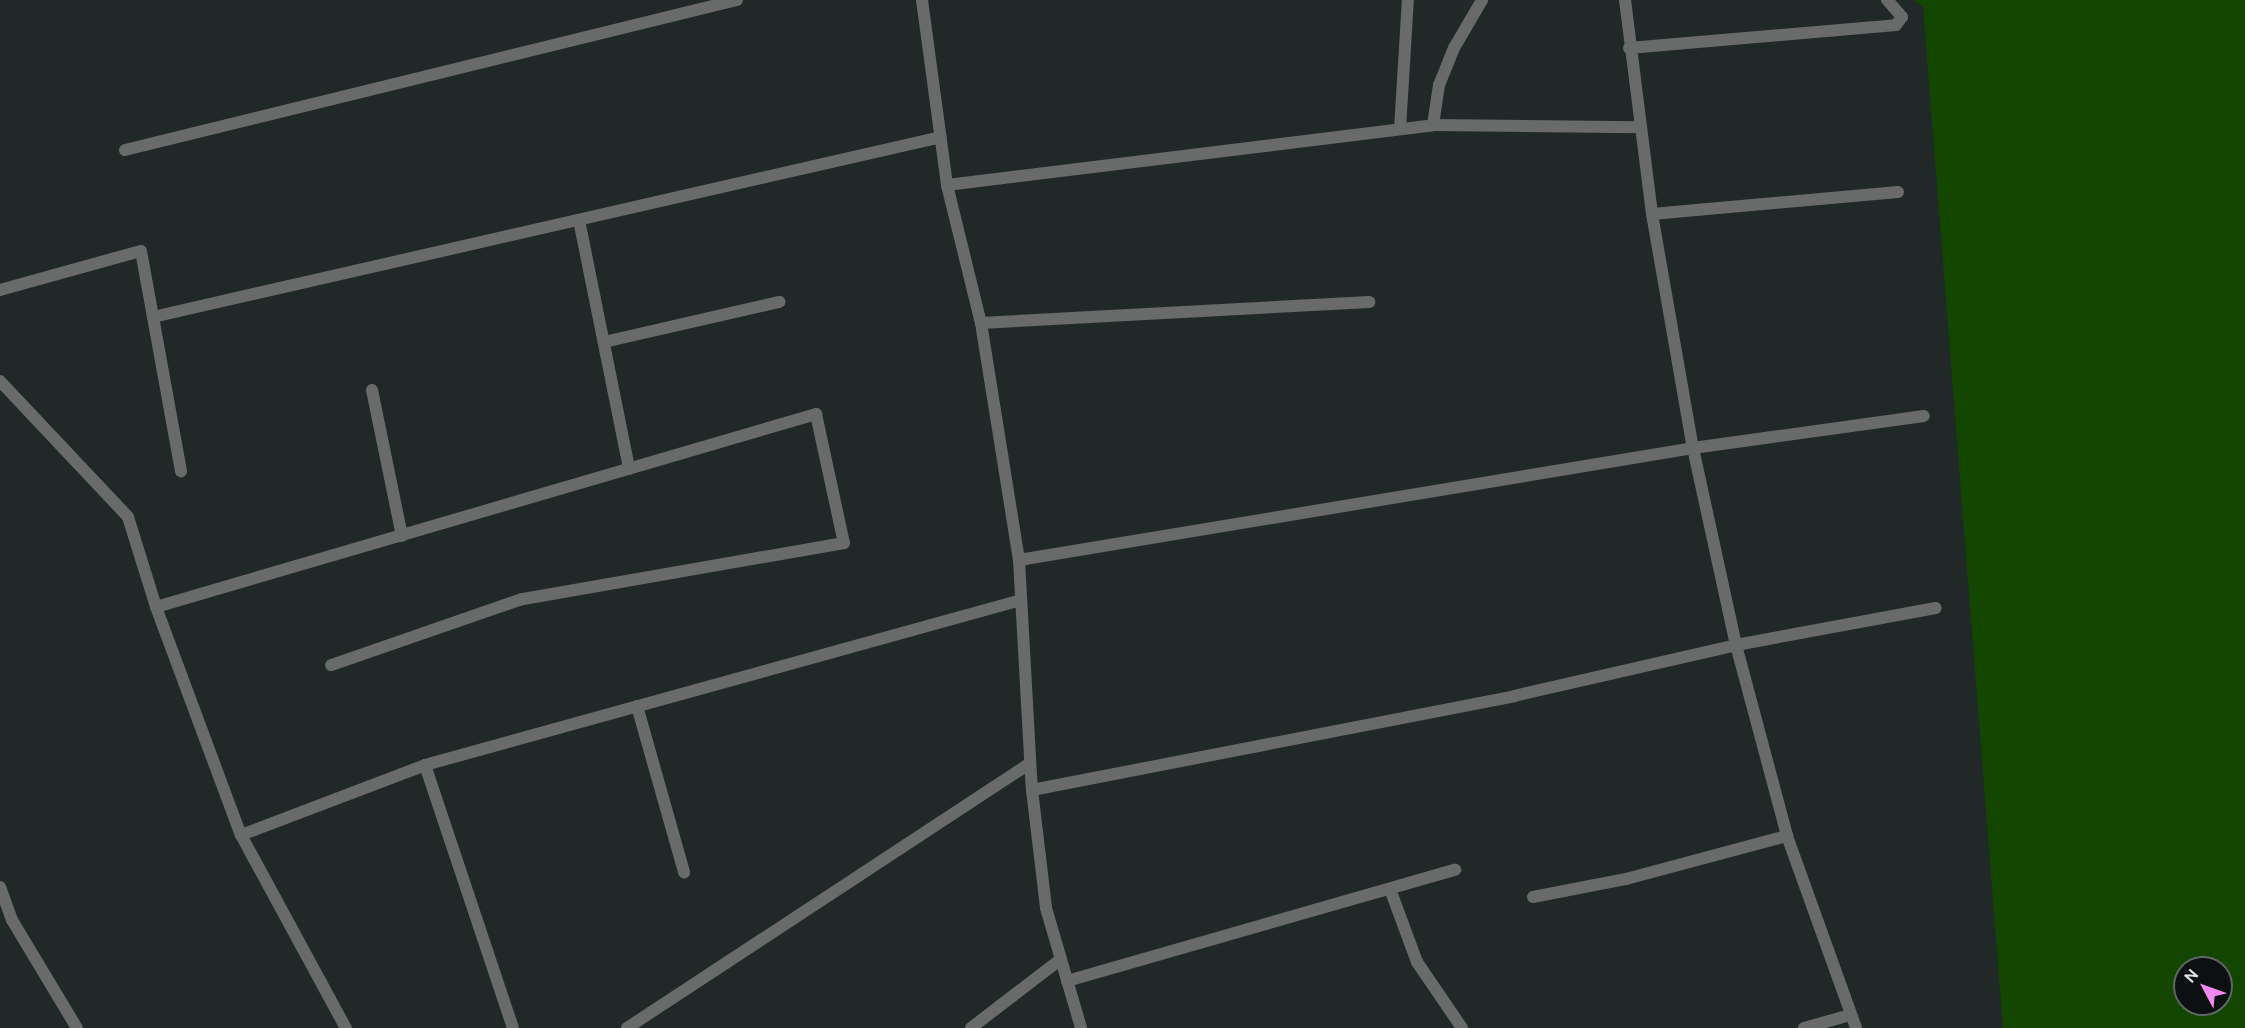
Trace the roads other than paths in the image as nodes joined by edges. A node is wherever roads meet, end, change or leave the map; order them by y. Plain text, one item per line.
1 (737, 0) edge
2 (922, 0) edge
3 (1408, 0) edge
4 (1482, 0) edge
5 (1625, 0) edge
6 (1887, 0) edge
7 (1629, 48) junction
8 (1433, 125) junction
9 (1640, 127) junction
10 (1400, 129) junction
11 (941, 137) junction
12 (125, 150) dead end
13 (947, 185) junction
14 (1898, 192) dead end
15 (1652, 214) junction
16 (579, 219) junction
17 (0, 290) edge
18 (779, 302) dead end
19 (1369, 302) dead end
20 (153, 317) junction
21 (981, 323) junction
22 (604, 342) junction
23 (0, 381) edge
24 (372, 390) dead end
25 (1924, 416) dead end
26 (1693, 448) junction
27 (629, 469) junction
28 (181, 471) dead end
29 (402, 536) junction
30 (1019, 560) junction
31 (1021, 600) junction
32 (156, 608) junction
33 (1936, 608) dead end
34 (1736, 645) junction
35 (331, 665) dead end
36 (637, 706) junction
37 (1030, 763) junction
38 (425, 765) junction
39 (1032, 790) junction
40 (241, 835) junction
41 (1787, 836) junction
42 (1455, 870) dead end
43 (684, 872) dead end
44 (0, 887) edge
45 (1390, 889) junction
46 (1533, 897) dead end
47 (0, 916) edge
48 (16, 927) junction
49 (1061, 959) junction
50 (1067, 981) junction
51 (1850, 1015) junction
52 (77, 1028) edge
53 (346, 1028) edge
54 (513, 1028) edge
55 (627, 1028) edge
56 (971, 1028) edge
57 (1081, 1028) edge
58 (1462, 1028) edge
59 (1804, 1028) edge
60 (1856, 1028) edge

1 - 12 street
2 - 11 street
3 - 10 street
4 - 8 street
5 - 7 street
6 - 7 street
7 - 9 street
8 - 9 street
8 - 10 street
9 - 15 street
10 - 13 street
11 - 13 street
11 - 16 street
13 - 21 street
14 - 15 street
15 - 26 street
16 - 20 street
16 - 22 street
17 - 20 street
18 - 22 street
19 - 21 street
20 - 28 street
21 - 30 street
22 - 27 street
23 - 32 street
24 - 29 street
25 - 26 street
26 - 30 street
26 - 34 street
27 - 29 street
27 - 35 street
29 - 32 street
30 - 31 street
31 - 36 street
31 - 37 street
32 - 40 street
33 - 34 street
34 - 39 street
34 - 41 street
36 - 38 street
36 - 43 street
37 - 39 street
37 - 55 street
38 - 40 street
38 - 54 street
39 - 49 street
40 - 53 street
41 - 46 street
41 - 51 street
42 - 45 street
44 - 48 street
45 - 50 street
45 - 58 street
47 - 48 street
48 - 52 street
49 - 50 street
49 - 56 street
50 - 57 street
51 - 59 street
51 - 60 street

